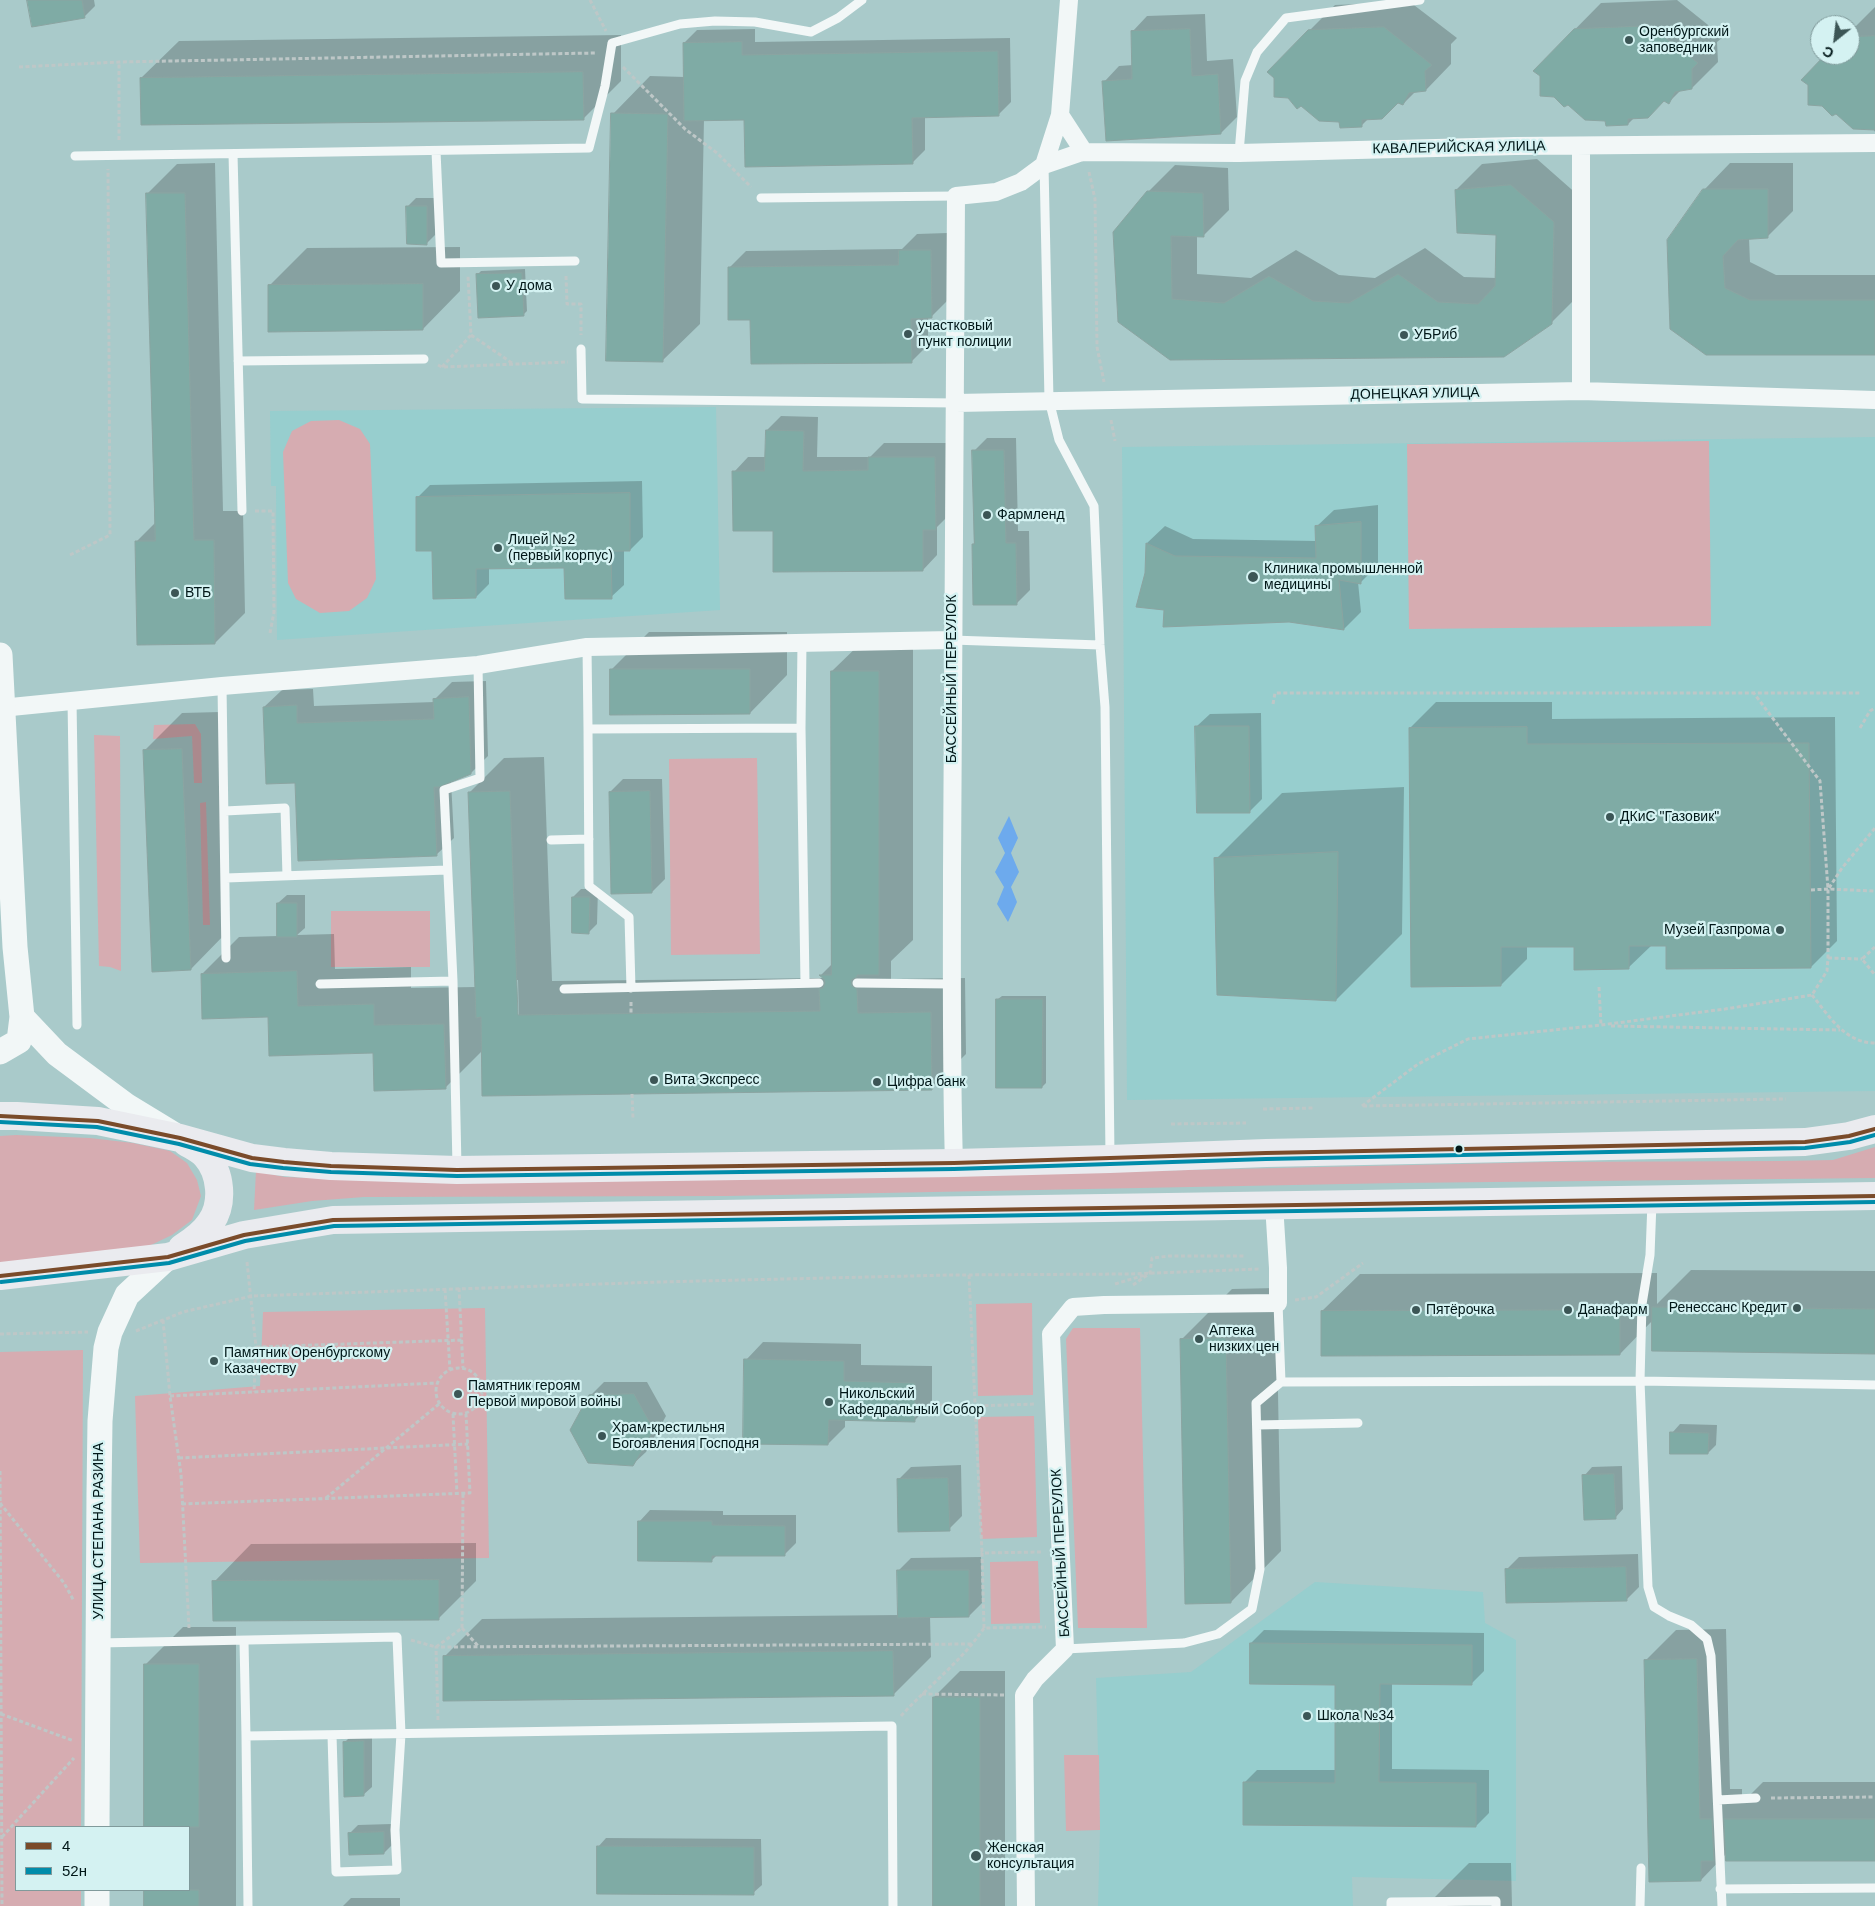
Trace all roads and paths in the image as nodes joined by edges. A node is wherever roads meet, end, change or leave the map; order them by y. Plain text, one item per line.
1 (590, 0) edge
2 (862, 0) edge
3 (1069, 0) edge
4 (1420, 0) edge
5 (612, 43) junction
6 (610, 53) junction
7 (119, 62) junction
8 (19, 67) dead end
9 (1060, 115) junction
10 (1875, 143) edge
11 (1581, 146) junction
12 (436, 151) junction
13 (1084, 152) junction
14 (1239, 153) junction
15 (233, 154) junction
16 (75, 156) dead end
17 (108, 156) junction
18 (119, 156) junction
19 (1044, 165) junction
20 (956, 196) junction
21 (761, 198) joint
22 (565, 261) junction
23 (576, 261) dead end
24 (469, 295) dead end
25 (471, 335) junction
26 (581, 348) joint
27 (424, 359) joint
28 (238, 361) junction
29 (581, 361) junction
30 (513, 364) junction
31 (442, 367) junction
32 (1105, 387) dead end
33 (1581, 391) junction
34 (1048, 400) junction
35 (1875, 400) edge
36 (956, 403) junction
37 (1110, 414) dead end
38 (1115, 441) dead end
39 (242, 511) joint
40 (70, 555) dead end
41 (270, 633) dead end
42 (952, 640) junction
43 (802, 642) junction
44 (1100, 645) junction
45 (587, 647) junction
46 (0, 655) edge
47 (478, 665) junction
48 (222, 686) junction
49 (1753, 692) junction
50 (1861, 693) dead end
51 (72, 700) junction
52 (1272, 704) dead end
53 (1, 708) junction
54 (1875, 708) edge
55 (801, 728) junction
56 (1860, 728) dead end
57 (588, 729) junction
58 (225, 811) junction
59 (1875, 828) edge
60 (589, 839) junction
61 (550, 840) dead end
62 (448, 870) junction
63 (287, 876) junction
64 (226, 878) junction
65 (1828, 889) junction
66 (1811, 890) dead end
67 (1875, 890) edge
68 (1875, 947) edge
69 (226, 958) dead end
70 (1828, 958) junction
71 (1862, 959) junction
72 (1875, 975) edge
73 (453, 981) junction
74 (806, 983) junction
75 (819, 983) dead end
76 (857, 983) dead end
77 (320, 984) dead end
78 (952, 984) junction
79 (1599, 987) dead end
80 (631, 988) junction
81 (564, 989) dead end
82 (1812, 995) junction
83 (631, 1000) dead end
84 (631, 1013) dead end
85 (22, 1017) junction
86 (77, 1025) dead end
87 (1601, 1026) junction
88 (1840, 1030) junction
89 (1875, 1043) edge
90 (0, 1052) edge
91 (632, 1094) dead end
92 (1786, 1099) dead end
93 (1313, 1108) dead end
94 (1263, 1109) dead end
95 (0, 1116) edge
96 (633, 1118) dead end
97 (1246, 1123) dead end
98 (1171, 1124) dead end
99 (1875, 1129) edge
100 (180, 1138) junction
101 (1110, 1159) junction
102 (954, 1163) junction
103 (457, 1170) junction
104 (1875, 1196) edge
105 (1652, 1200) junction
106 (1274, 1204) junction
107 (1246, 1256) dead end
108 (168, 1257) junction
109 (247, 1262) dead end
110 (1363, 1263) dead end
111 (1260, 1269) dead end
112 (1150, 1273) junction
113 (968, 1275) junction
114 (0, 1276) edge
115 (1114, 1284) dead end
116 (459, 1288) junction
117 (445, 1289) junction
118 (252, 1296) junction
119 (1278, 1303) junction
120 (1104, 1305) junction
121 (163, 1320) junction
122 (110, 1332) junction
123 (0, 1334) edge
124 (448, 1340) junction
125 (462, 1340) junction
126 (256, 1346) junction
127 (462, 1368) junction
128 (450, 1370) junction
129 (1640, 1381) junction
130 (1281, 1382) junction
131 (437, 1383) junction
132 (1875, 1385) edge
133 (254, 1392) junction
134 (170, 1396) junction
135 (439, 1404) junction
136 (1054, 1404) junction
137 (938, 1405) dead end
138 (976, 1406) junction
139 (453, 1414) junction
140 (466, 1414) junction
141 (1358, 1423) dead end
142 (1257, 1425) junction
143 (454, 1444) junction
144 (468, 1444) junction
145 (385, 1448) junction
146 (179, 1458) junction
147 (0, 1471) edge
148 (457, 1494) junction
149 (463, 1494) junction
150 (326, 1499) junction
151 (0, 1502) edge
152 (182, 1504) junction
153 (1048, 1552) dead end
154 (982, 1553) junction
155 (79, 1609) dead end
156 (1050, 1627) dead end
157 (462, 1628) junction
158 (984, 1628) junction
159 (397, 1637) junction
160 (244, 1640) junction
161 (189, 1641) junction
162 (99, 1643) junction
163 (973, 1644) junction
164 (436, 1647) junction
165 (479, 1647) junction
166 (1066, 1649) junction
167 (922, 1694) junction
168 (1024, 1695) junction
169 (1, 1714) edge
170 (892, 1726) junction
171 (438, 1733) junction
172 (401, 1734) junction
173 (332, 1735) junction
174 (246, 1736) junction
175 (91, 1745) junction
176 (1875, 1797) edge
177 (1756, 1798) joint
178 (1718, 1800) junction
179 (97, 1826) edge
180 (2, 1837) junction
181 (1641, 1868) dead end
182 (1875, 1888) edge
183 (1720, 1889) junction
184 (97, 1891) edge
185 (2, 1906) edge
186 (97, 1906) edge
187 (248, 1906) edge
188 (893, 1906) edge
189 (1026, 1906) edge
190 (1391, 1906) edge
191 (1496, 1906) edge
192 (1640, 1906) edge
193 (1722, 1906) edge

1 - 5 path
2 - 5 lane
3 - 9 street
4 - 14 lane
5 - 6 lane
6 - 7 path
6 - 12 lane
6 - 21 path
7 - 8 path
7 - 18 path
9 - 13 street
9 - 19 street
10 - 11 street, КАВАЛЕРИЙСКАЯ УЛИЦА
11 - 14 street, КАВАЛЕРИЙСКАЯ УЛИЦА
11 - 33 street
12 - 15 lane
12 - 22 lane
13 - 14 street, КАВАЛЕРИЙСКАЯ УЛИЦА
13 - 19 street, КАВАЛЕРИЙСКАЯ УЛИЦА
13 - 32 path
15 - 18 lane
15 - 28 lane
16 - 17 lane
17 - 18 lane
17 - 40 path
19 - 20 street, КАВАЛЕРИЙСКАЯ УЛИЦА
19 - 34 lane
20 - 21 lane
20 - 36 street, БАССЕЙНЫЙ ПЕРЕУЛОК
22 - 23 lane
22 - 26 path
24 - 25 path
25 - 30 path
25 - 31 path
26 - 29 lane
27 - 28 lane
27 - 31 path
28 - 39 lane
29 - 30 path
29 - 36 lane
30 - 31 path
33 - 34 street, ДОНЕЦКАЯ УЛИЦА
33 - 35 street, ДОНЕЦКАЯ УЛИЦА
34 - 36 street, ДОНЕЦКАЯ УЛИЦА
34 - 44 lane
36 - 42 street, БАССЕЙНЫЙ ПЕРЕУЛОК
37 - 38 path
39 - 41 path
42 - 43 street
42 - 44 lane
42 - 78 street, БАССЕЙНЫЙ ПЕРЕУЛОК
43 - 45 street
43 - 55 lane
44 - 101 lane
45 - 47 street
45 - 57 lane
46 - 53 main road
47 - 48 street
47 - 62 lane
48 - 51 street
48 - 58 lane
49 - 50 path
49 - 52 path
49 - 65 path
51 - 53 street
51 - 86 lane
53 - 85 main road
54 - 56 path
55 - 57 lane
55 - 74 lane
57 - 60 lane
58 - 63 lane
58 - 64 lane
59 - 65 path
60 - 61 lane
60 - 80 lane
62 - 63 lane
62 - 73 lane
63 - 64 lane
64 - 69 lane
65 - 66 path
65 - 67 path
65 - 70 path
68 - 71 path
70 - 71 path
70 - 82 path
71 - 72 path
73 - 77 lane
73 - 103 lane
74 - 75 lane
74 - 80 lane
76 - 78 lane
78 - 102 street, БАССЕЙНЫЙ ПЕРЕУЛОК
79 - 87 path
80 - 81 lane
82 - 87 path
82 - 88 path
83 - 84 path
85 - 90 main road
85 - 100 main road
87 - 88 path
87 - 92 path
88 - 89 path
91 - 96 path
93 - 94 path
95 - 100 main road
97 - 98 path
99 - 101 main road
100 - 103 main road
100 - 108 main road
101 - 102 main road
102 - 103 main road
104 - 105 main road
105 - 106 main road
105 - 129 lane
106 - 108 main road
106 - 119 street
107 - 112 path
108 - 114 main road
108 - 122 main road, УЛИЦА СТЕПАНА РАЗИНА
109 - 118 path
110 - 119 path
111 - 112 path
112 - 113 path
112 - 115 path
112 - 120 path
113 - 116 path
113 - 138 path
116 - 117 path
116 - 125 path
117 - 118 path
117 - 124 path
118 - 121 path
118 - 126 path
119 - 120 street
119 - 130 lane
120 - 136 street, БАССЕЙНЫЙ ПЕРЕУЛОК
121 - 122 path
121 - 134 path
122 - 123 path
122 - 162 main road, УЛИЦА СТЕПАНА РАЗИНА
124 - 125 path
124 - 126 path
124 - 128 path
125 - 127 path
126 - 133 path
127 - 128 path
127 - 140 path
128 - 131 path
129 - 130 lane
129 - 132 lane
129 - 178 lane
130 - 142 lane
131 - 133 path
131 - 135 path
133 - 134 path
134 - 146 path
135 - 139 path
135 - 145 path
136 - 138 path
136 - 166 street, БАССЕЙНЫЙ ПЕРЕУЛОК
137 - 138 path
138 - 154 path
139 - 140 path
139 - 143 path
140 - 144 path
141 - 142 lane
142 - 166 lane
143 - 144 path
143 - 145 path
143 - 148 path
144 - 149 path
145 - 146 path
145 - 150 path
146 - 152 path
147 - 151 path
148 - 149 path
148 - 150 path
149 - 157 path
150 - 152 path
151 - 155 path
151 - 169 path
152 - 161 path
153 - 154 path
154 - 158 path
156 - 158 path
157 - 164 path
157 - 165 path
158 - 163 path
159 - 160 lane
159 - 164 path
159 - 172 lane
160 - 161 lane
160 - 174 lane
161 - 162 lane
162 - 175 main road, УЛИЦА СТЕПАНА РАЗИНА
163 - 165 path
163 - 167 path
164 - 165 path
164 - 171 path
166 - 168 street, БАССЕЙНЫЙ ПЕРЕУЛОК
167 - 168 path
167 - 170 path
168 - 189 street
169 - 175 path
169 - 180 path
170 - 171 lane
170 - 188 lane
171 - 172 lane
172 - 173 lane
172 - 173 lane
173 - 174 lane
174 - 187 lane
175 - 179 main road, УЛИЦА СТЕПАНА РАЗИНА
175 - 180 path
176 - 177 path
177 - 178 lane
178 - 183 lane
180 - 185 path
181 - 192 lane
182 - 183 lane
183 - 193 lane
184 - 186 main road
190 - 191 lane

